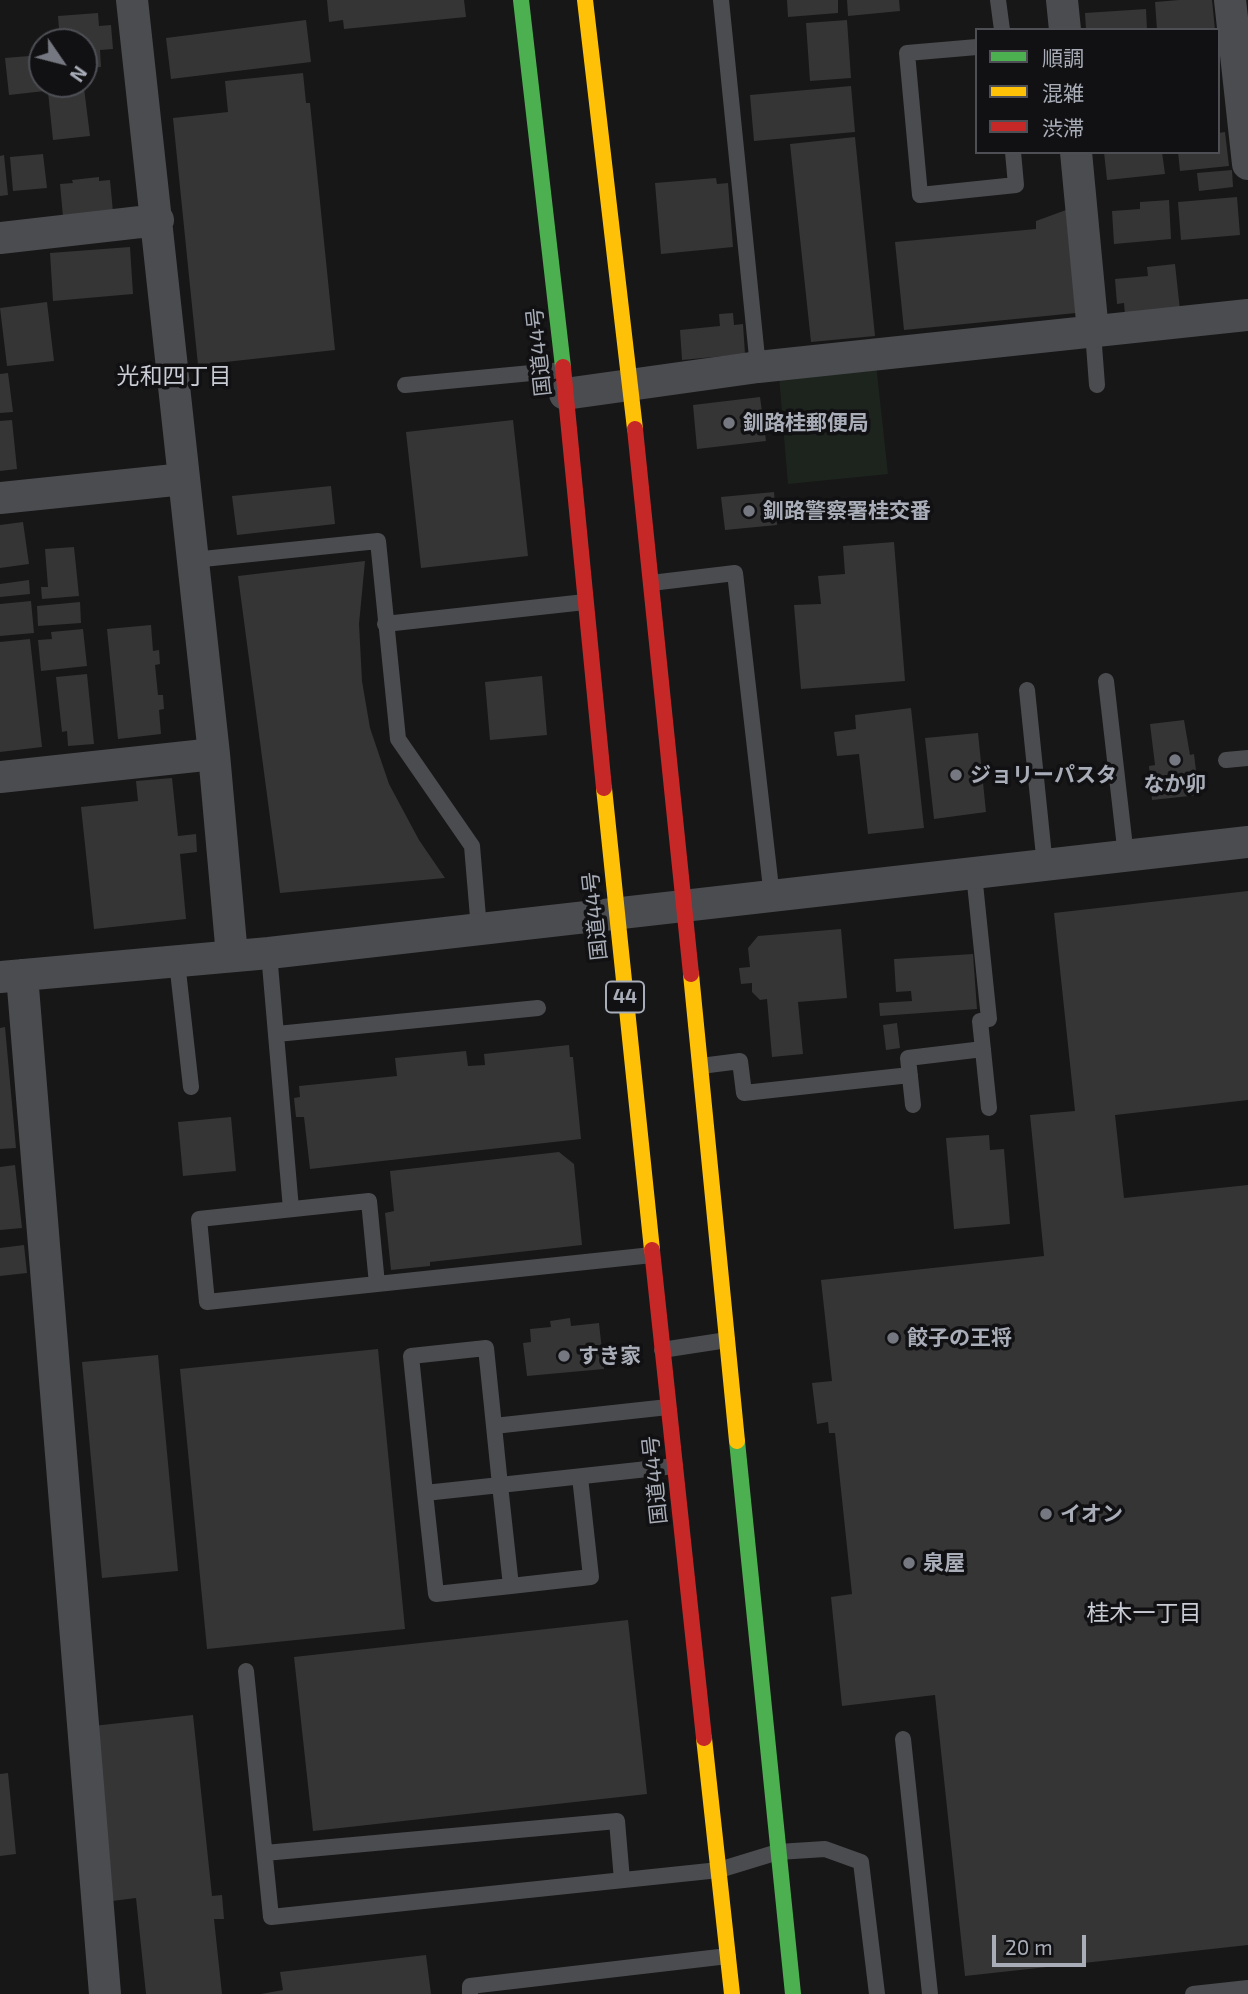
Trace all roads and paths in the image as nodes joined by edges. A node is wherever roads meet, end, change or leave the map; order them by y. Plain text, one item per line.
1 (132, 0) edge
2 (521, 0) edge
3 (585, 0) edge
4 (721, 0) edge
5 (998, 0) edge
6 (1062, 0) edge
7 (1230, 0) edge
8 (1002, 28) edge
9 (1065, 28) edge
10 (975, 47) edge
11 (1013, 154) edge
12 (1076, 154) edge
13 (1248, 164) edge
14 (158, 220) junction
15 (0, 238) edge
16 (1248, 315) edge
17 (1093, 332) junction
18 (758, 367) junction
19 (564, 382) junction
20 (1097, 384) dead end
21 (405, 385) dead end
22 (631, 385) junction
23 (184, 479) junction
24 (0, 498) edge
25 (192, 559) junction
26 (651, 583) junction
27 (585, 602) junction
28 (385, 624) junction
29 (1106, 681) dead end
30 (1027, 690) dead end
31 (214, 754) junction
32 (1248, 758) edge
33 (1226, 760) dead end
34 (0, 777) edge
35 (1248, 842) edge
36 (1126, 856) junction
37 (1045, 866) junction
38 (974, 874) junction
39 (772, 897) junction
40 (683, 907) junction
41 (616, 914) junction
42 (479, 929) junction
43 (269, 953) junction
44 (232, 956) junction
45 (177, 962) junction
46 (11, 976) edge
47 (538, 1009) dead end
48 (277, 1034) junction
49 (983, 1049) junction
50 (701, 1066) junction
51 (909, 1075) junction
52 (191, 1087) dead end
53 (913, 1105) dead end
54 (989, 1108) dead end
55 (291, 1209) junction
56 (652, 1255) junction
57 (377, 1284) junction
58 (727, 1340) junction
59 (662, 1350) junction
60 (668, 1407) junction
61 (494, 1426) junction
62 (675, 1466) junction
63 (580, 1477) junction
64 (500, 1485) junction
65 (425, 1493) junction
66 (511, 1586) junction
67 (246, 1671) dead end
68 (902, 1739) dead end
69 (778, 1852) junction
70 (265, 1853) junction
71 (719, 1870) junction
72 (622, 1880) junction
73 (728, 1956) junction
74 (1248, 1988) edge
75 (105, 1994) edge
76 (470, 1994) edge
77 (732, 1994) edge
78 (793, 1994) edge
79 (877, 1994) edge
80 (930, 1994) edge
81 (1194, 1994) edge

1 - 14 street
2 - 19 highway, 国道44号 / 44
3 - 22 highway
4 - 18 lane
5 - 8 lane
6 - 9 street
7 - 13 street
10 - 11 lane
12 - 17 street
14 - 15 street
14 - 23 street
16 - 17 street
17 - 18 street
17 - 20 lane
18 - 22 street
19 - 21 lane
19 - 22 street
19 - 27 highway, 国道44号 / 44
22 - 26 highway
23 - 24 street
23 - 25 street
25 - 28 lane
25 - 31 street
26 - 39 lane
26 - 40 highway
27 - 28 lane
27 - 41 highway, 国道44号 / 44
28 - 42 lane
29 - 36 lane
30 - 37 lane
31 - 34 street
31 - 44 street
32 - 33 lane
35 - 36 street
36 - 37 street
37 - 38 street
38 - 39 street
38 - 49 lane
39 - 40 street
40 - 41 street
40 - 50 highway
41 - 42 street
41 - 56 highway, 国道44号 / 44
42 - 43 street
43 - 44 street
43 - 48 lane
44 - 45 street
45 - 46 street
45 - 52 lane
46 - 75 street
47 - 48 lane
48 - 55 lane
49 - 51 lane
49 - 54 lane
50 - 51 lane
50 - 58 highway
51 - 53 lane
55 - 57 lane
55 - 57 lane
56 - 57 lane
56 - 59 highway, 国道44号 / 44
58 - 59 lane
58 - 69 highway
59 - 60 highway, 国道44号 / 44
60 - 61 lane
60 - 62 highway, 国道44号 / 44
61 - 64 lane
61 - 65 lane
62 - 63 lane
62 - 71 highway, 国道44号 / 44
63 - 64 lane
63 - 66 lane
64 - 65 lane
64 - 66 lane
65 - 66 lane
67 - 70 lane
68 - 80 lane
69 - 71 lane
69 - 78 highway
69 - 79 lane
70 - 72 lane
70 - 72 lane
71 - 72 lane
71 - 73 highway, 国道44号 / 44
73 - 76 lane
73 - 77 highway, 国道44号 / 44
74 - 81 lane

